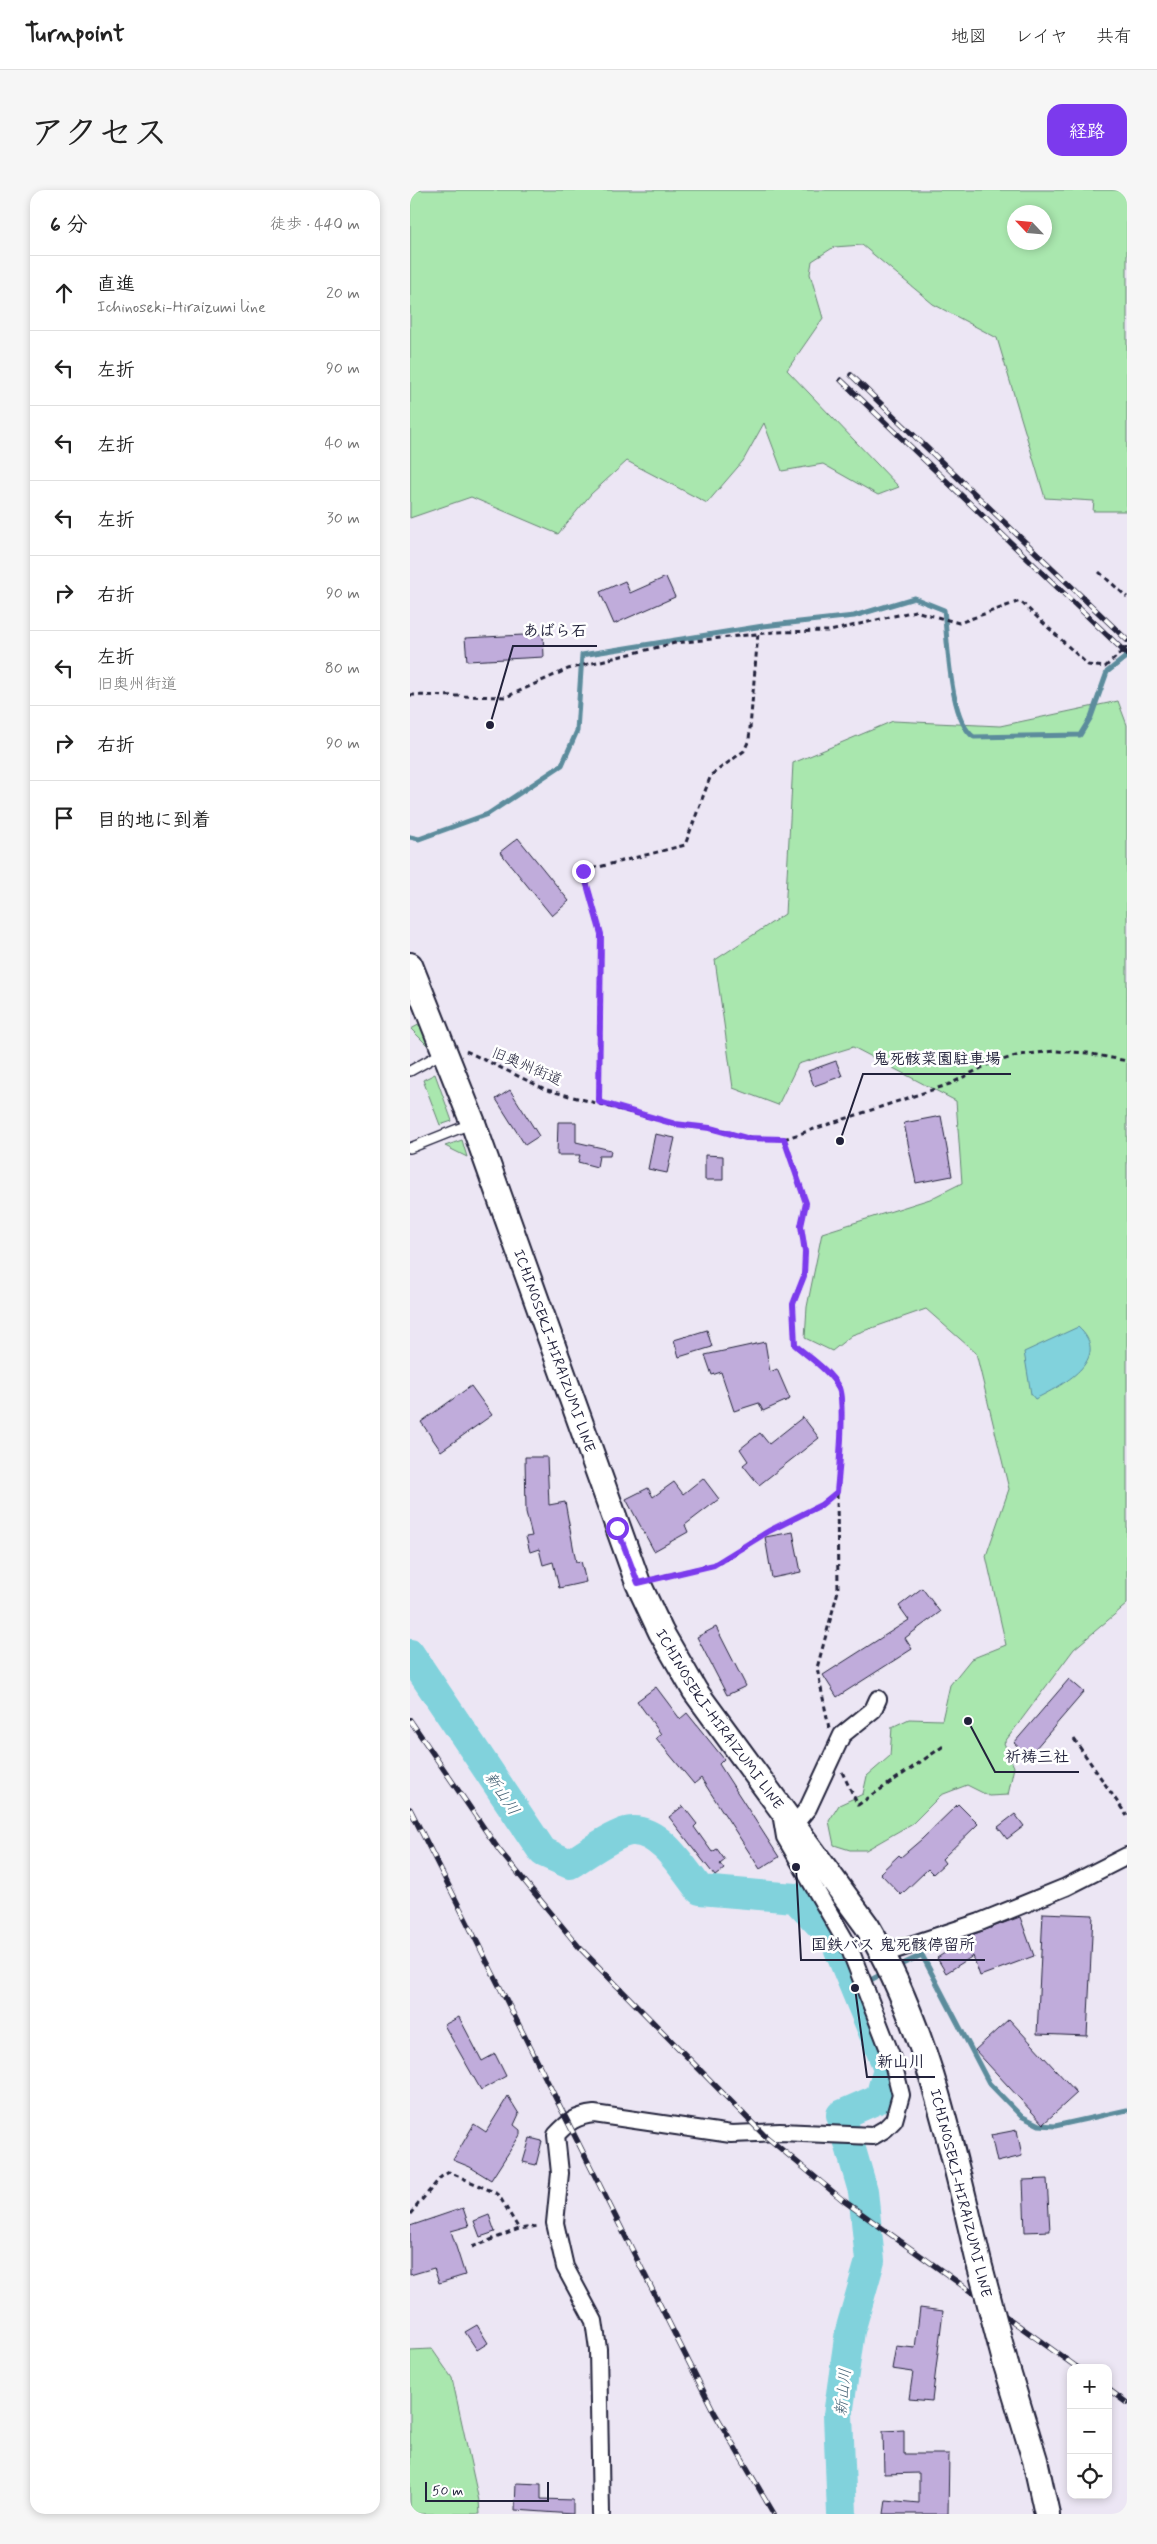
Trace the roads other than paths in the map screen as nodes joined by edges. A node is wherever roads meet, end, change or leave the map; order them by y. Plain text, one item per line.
1 (410, 965) edge
2 (442, 1046) junction
3 (410, 1071) edge
4 (473, 1123) junction
5 (410, 1148) edge
6 (878, 1699) dead end
7 (787, 1818) junction
8 (1127, 1856) edge
9 (884, 1954) junction
10 (1035, 2460) junction
11 (601, 2514) edge
12 (1047, 2514) edge
13 (1064, 2514) edge

1 - 2 main road, ICHINOSEKI-HIRAIZUMI LINE
2 - 3 lane
2 - 4 main road, ICHINOSEKI-HIRAIZUMI LINE
4 - 5 lane
4 - 7 main road, ICHINOSEKI-HIRAIZUMI LINE
6 - 7 street
7 - 9 main road, ICHINOSEKI-HIRAIZUMI LINE
7 - 11 street
8 - 9 street
9 - 10 main road, ICHINOSEKI-HIRAIZUMI LINE, bridge
10 - 12 main road
10 - 13 main road

